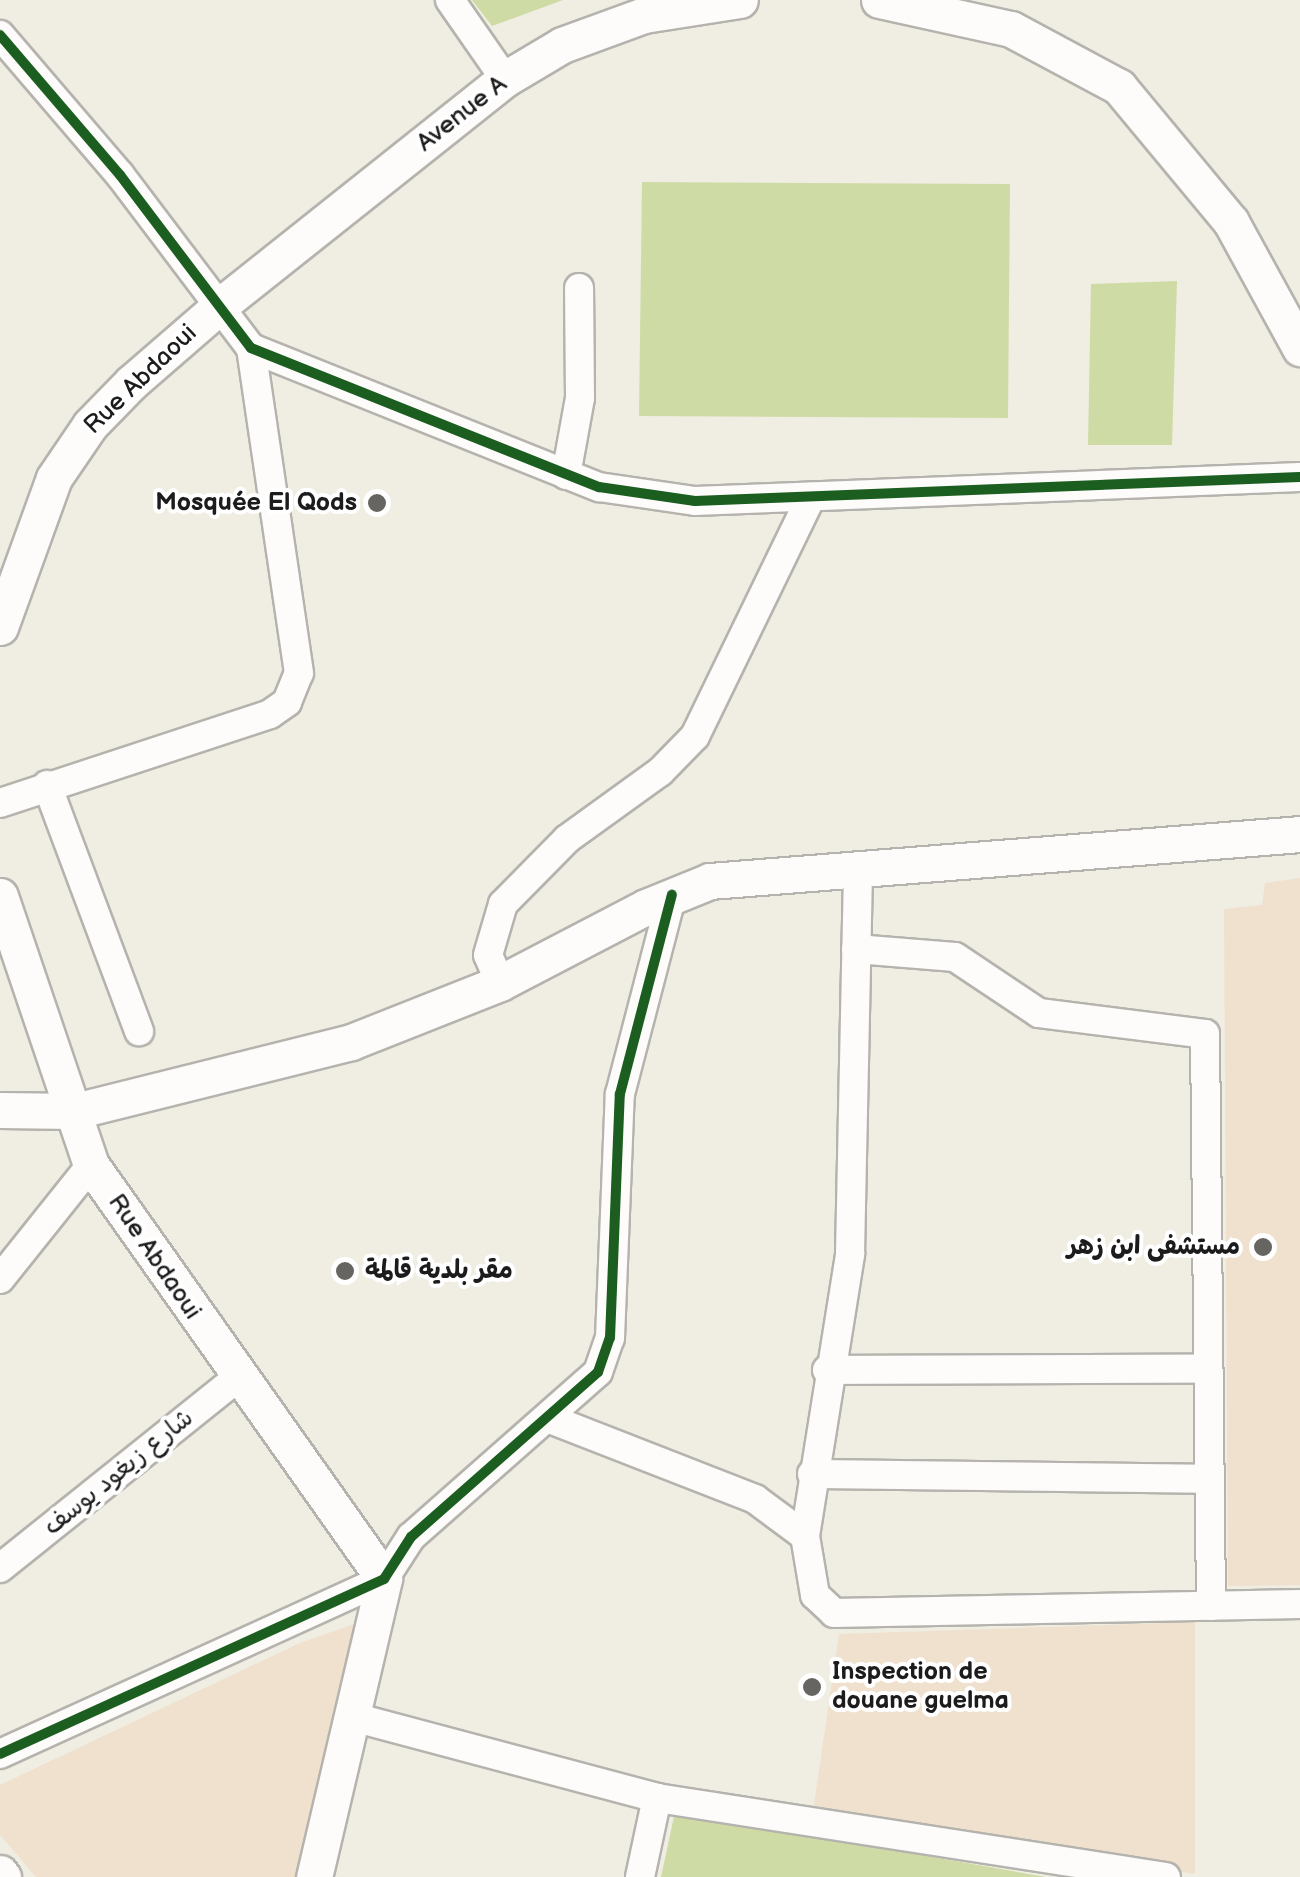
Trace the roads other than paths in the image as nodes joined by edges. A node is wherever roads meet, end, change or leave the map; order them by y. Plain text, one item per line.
1 (450, 0) edge
2 (740, 0) edge
3 (879, 0) edge
4 (0, 35) edge
5 (505, 79) junction
6 (579, 288) dead end
7 (222, 304) junction
8 (251, 348) junction
9 (1300, 348) edge
10 (566, 475) junction
11 (1300, 477) edge
12 (811, 498) junction
13 (0, 627) edge
14 (47, 785) junction
15 (0, 803) edge
16 (1300, 834) edge
17 (858, 870) junction
18 (672, 894) junction
19 (0, 896) edge
20 (856, 949) junction
21 (500, 984) junction
22 (139, 1031) dead end
23 (0, 1110) edge
24 (76, 1111) junction
25 (91, 1165) junction
26 (0, 1279) edge
27 (827, 1370) junction
28 (1208, 1370) junction
29 (238, 1378) junction
30 (550, 1419) junction
31 (812, 1474) junction
32 (1209, 1479) junction
33 (805, 1536) junction
34 (0, 1568) edge
35 (384, 1579) junction
36 (1300, 1604) edge
37 (1211, 1606) junction
38 (353, 1717) junction
39 (0, 1754) edge
40 (657, 1798) junction
41 (314, 1877) edge
42 (640, 1877) edge
43 (1166, 1877) edge

1 - 5 street
2 - 5 main road, Avenue A
3 - 9 main road
4 - 7 street
5 - 7 main road, Avenue A
6 - 10 street
7 - 8 street
7 - 13 main road, Rue Abdaoui
8 - 10 street
8 - 14 street
10 - 12 street
11 - 12 street
12 - 21 street
14 - 15 street
14 - 22 street
16 - 17 main road
17 - 18 main road
17 - 20 street
18 - 21 main road
18 - 30 street
19 - 24 main road, Rue Abdaoui
20 - 27 street
20 - 28 street
21 - 24 main road
23 - 24 main road
24 - 25 main road, Rue Abdaoui
25 - 26 street
25 - 29 main road, Rue Abdaoui
27 - 28 street
27 - 31 street
28 - 32 street
29 - 34 street, شارع زيغود يوسف
29 - 35 main road, Rue Abdaoui
30 - 33 street
30 - 35 street
31 - 32 street
31 - 33 street
32 - 37 street
33 - 37 street
35 - 38 main road
35 - 39 street
36 - 37 street
38 - 40 street
38 - 41 main road
40 - 42 street
40 - 43 street

